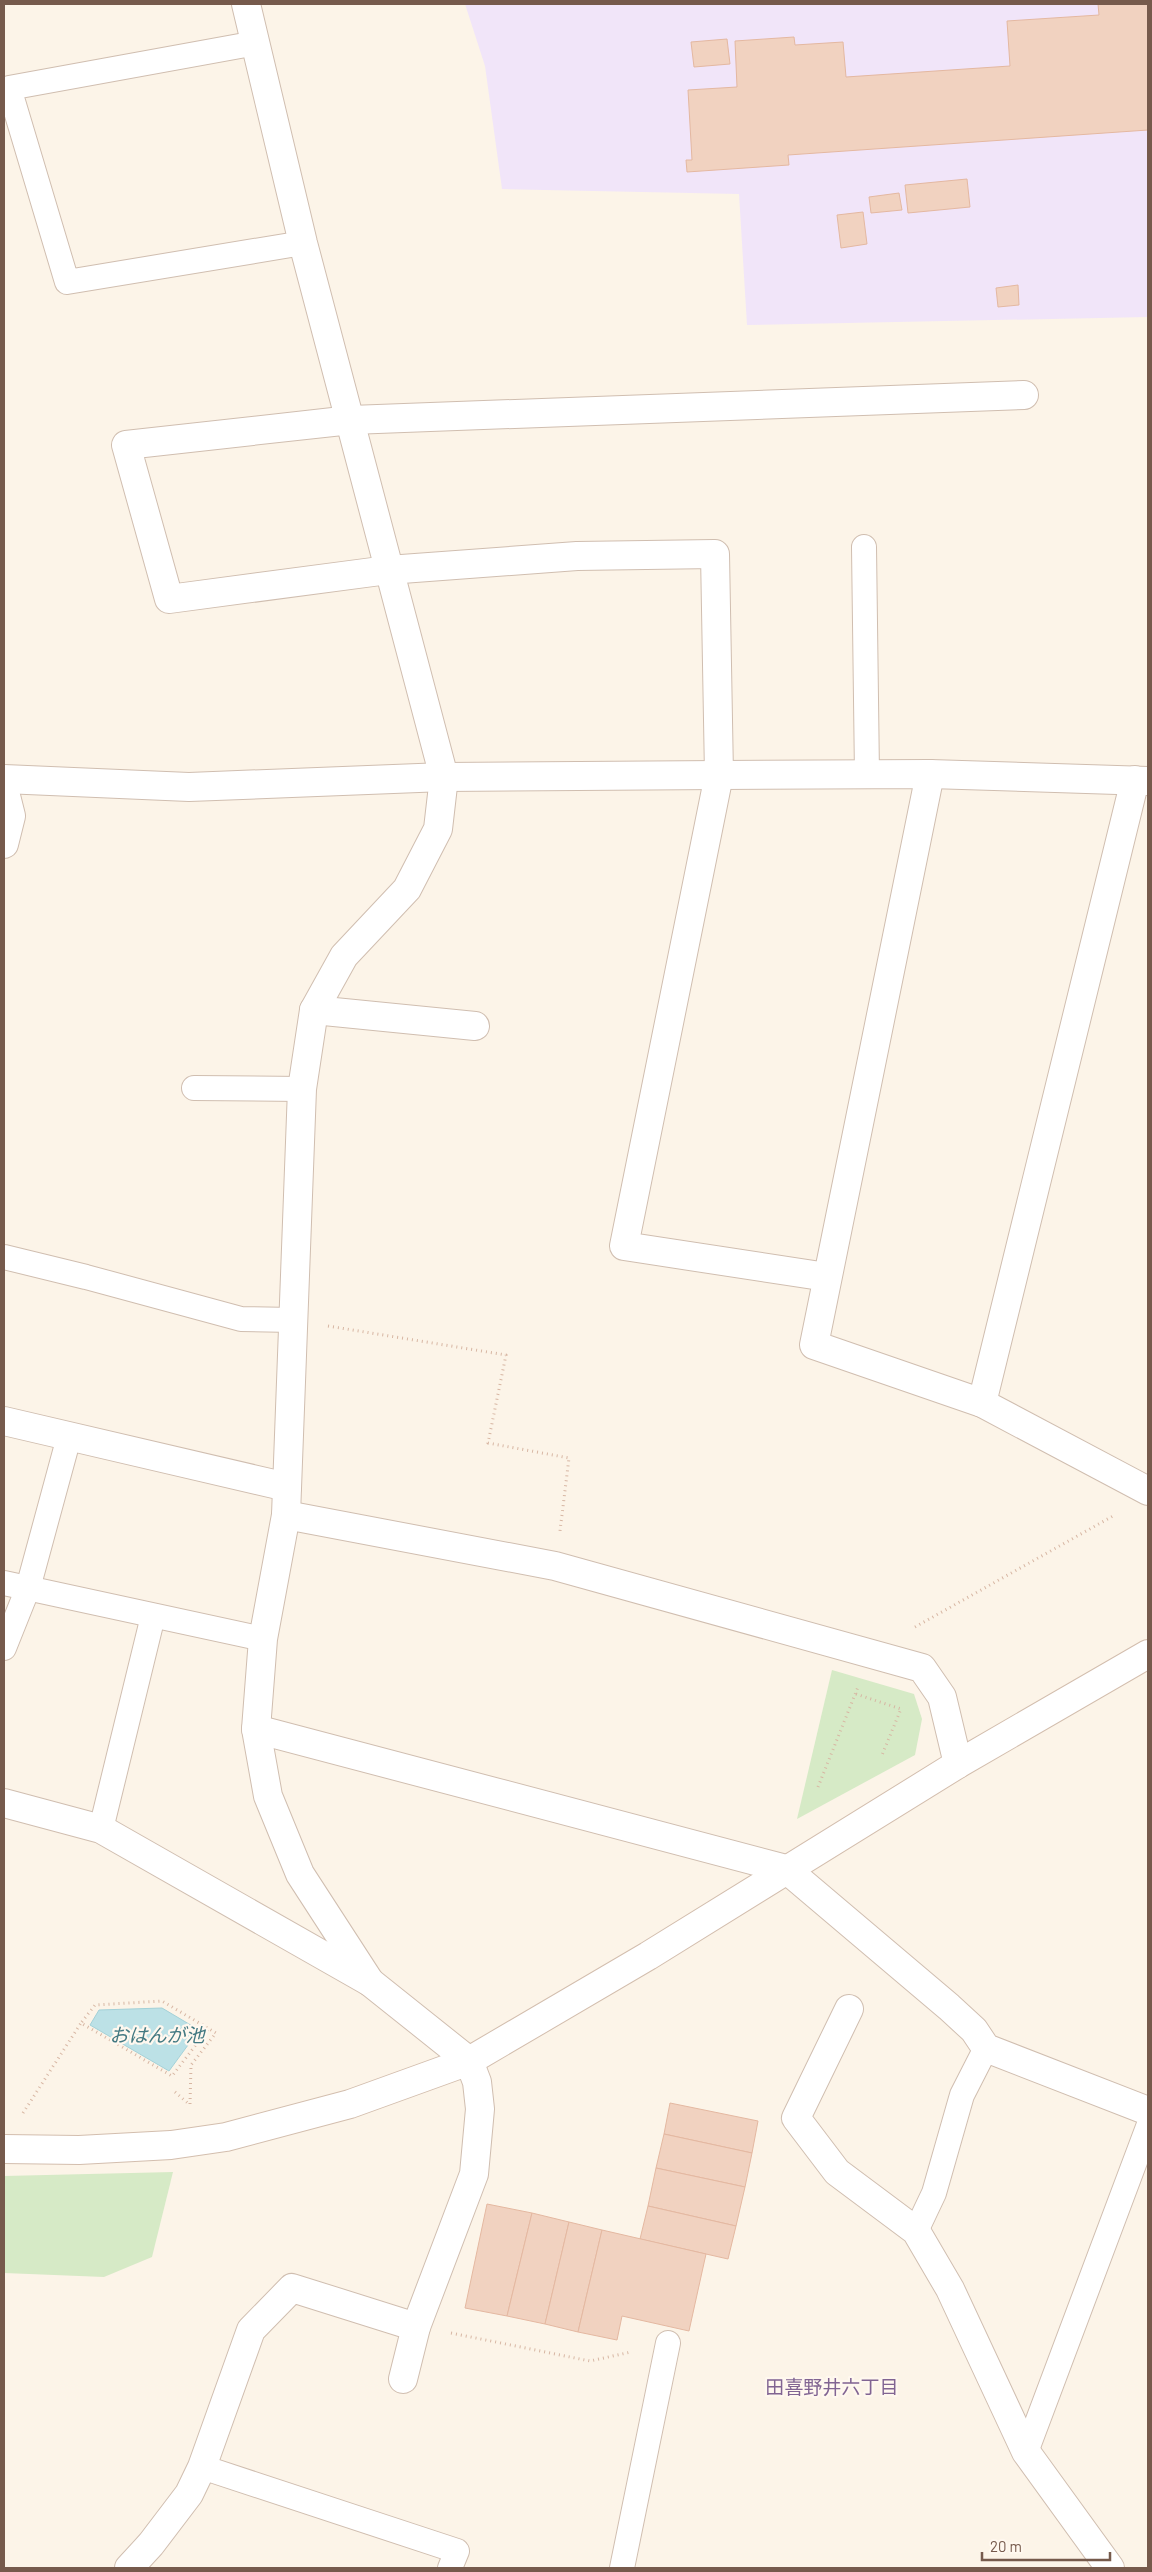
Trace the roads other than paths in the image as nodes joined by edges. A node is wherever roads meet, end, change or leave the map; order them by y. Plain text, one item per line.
1 (246, 4) edge
2 (256, 42) junction
3 (303, 243) junction
4 (1024, 395) dead end
5 (351, 420) junction
6 (864, 547) dead end
7 (388, 570) junction
8 (930, 774) junction
9 (719, 775) junction
10 (867, 775) junction
11 (444, 777) junction
12 (4, 779) edge
13 (1142, 780) edge
14 (4, 788) edge
15 (4, 844) edge
16 (314, 1010) junction
17 (476, 1026) dead end
18 (194, 1088) dead end
19 (302, 1089) junction
20 (4, 1257) edge
21 (827, 1277) junction
22 (293, 1320) junction
23 (982, 1403) junction
24 (4, 1421) edge
25 (69, 1437) junction
26 (287, 1487) junction
27 (1148, 1491) edge
28 (286, 1515) junction
29 (4, 1583) edge
30 (28, 1588) junction
31 (154, 1616) junction
32 (262, 1639) junction
33 (4, 1648) edge
34 (1148, 1654) edge
35 (256, 1729) junction
36 (958, 1764) junction
37 (4, 1803) edge
38 (101, 1829) junction
39 (786, 1869) junction
40 (370, 1982) junction
41 (849, 2009) dead end
42 (986, 2048) junction
43 (469, 2061) junction
44 (1148, 2111) edge
45 (1148, 2128) edge
46 (4, 2149) edge
47 (916, 2231) junction
48 (416, 2327) junction
49 (668, 2343) road end
50 (403, 2379) dead end
51 (1026, 2452) junction
52 (202, 2467) junction
53 (129, 2568) edge
54 (450, 2568) edge
55 (622, 2568) edge
56 (1110, 2568) edge

1 - 2 street
2 - 3 street
2 - 3 lane
3 - 5 street
4 - 5 street
5 - 7 street
5 - 7 street
6 - 10 lane
7 - 9 street
7 - 11 street
8 - 10 street
8 - 13 street
8 - 21 street
9 - 10 street
9 - 11 street
9 - 21 street
11 - 12 street
11 - 16 street
13 - 23 street
14 - 15 street
16 - 17 street
16 - 19 street
18 - 19 lane
19 - 22 street
20 - 22 lane
21 - 23 street
22 - 26 street
23 - 27 street
24 - 25 street
25 - 26 street
25 - 30 lane
26 - 28 street
28 - 32 street
28 - 36 street
29 - 30 lane
30 - 31 lane
30 - 33 lane
31 - 32 lane
31 - 38 lane
32 - 35 street
34 - 36 street
35 - 39 street
35 - 40 street
36 - 39 street
37 - 38 street
38 - 40 street
39 - 42 street
39 - 43 street
40 - 43 street
41 - 47 street
42 - 44 street
42 - 47 lane
43 - 46 street
43 - 48 street
45 - 51 lane
47 - 51 street
48 - 50 street
48 - 52 street
49 - 55 lane
51 - 56 street
52 - 53 street
52 - 54 lane

